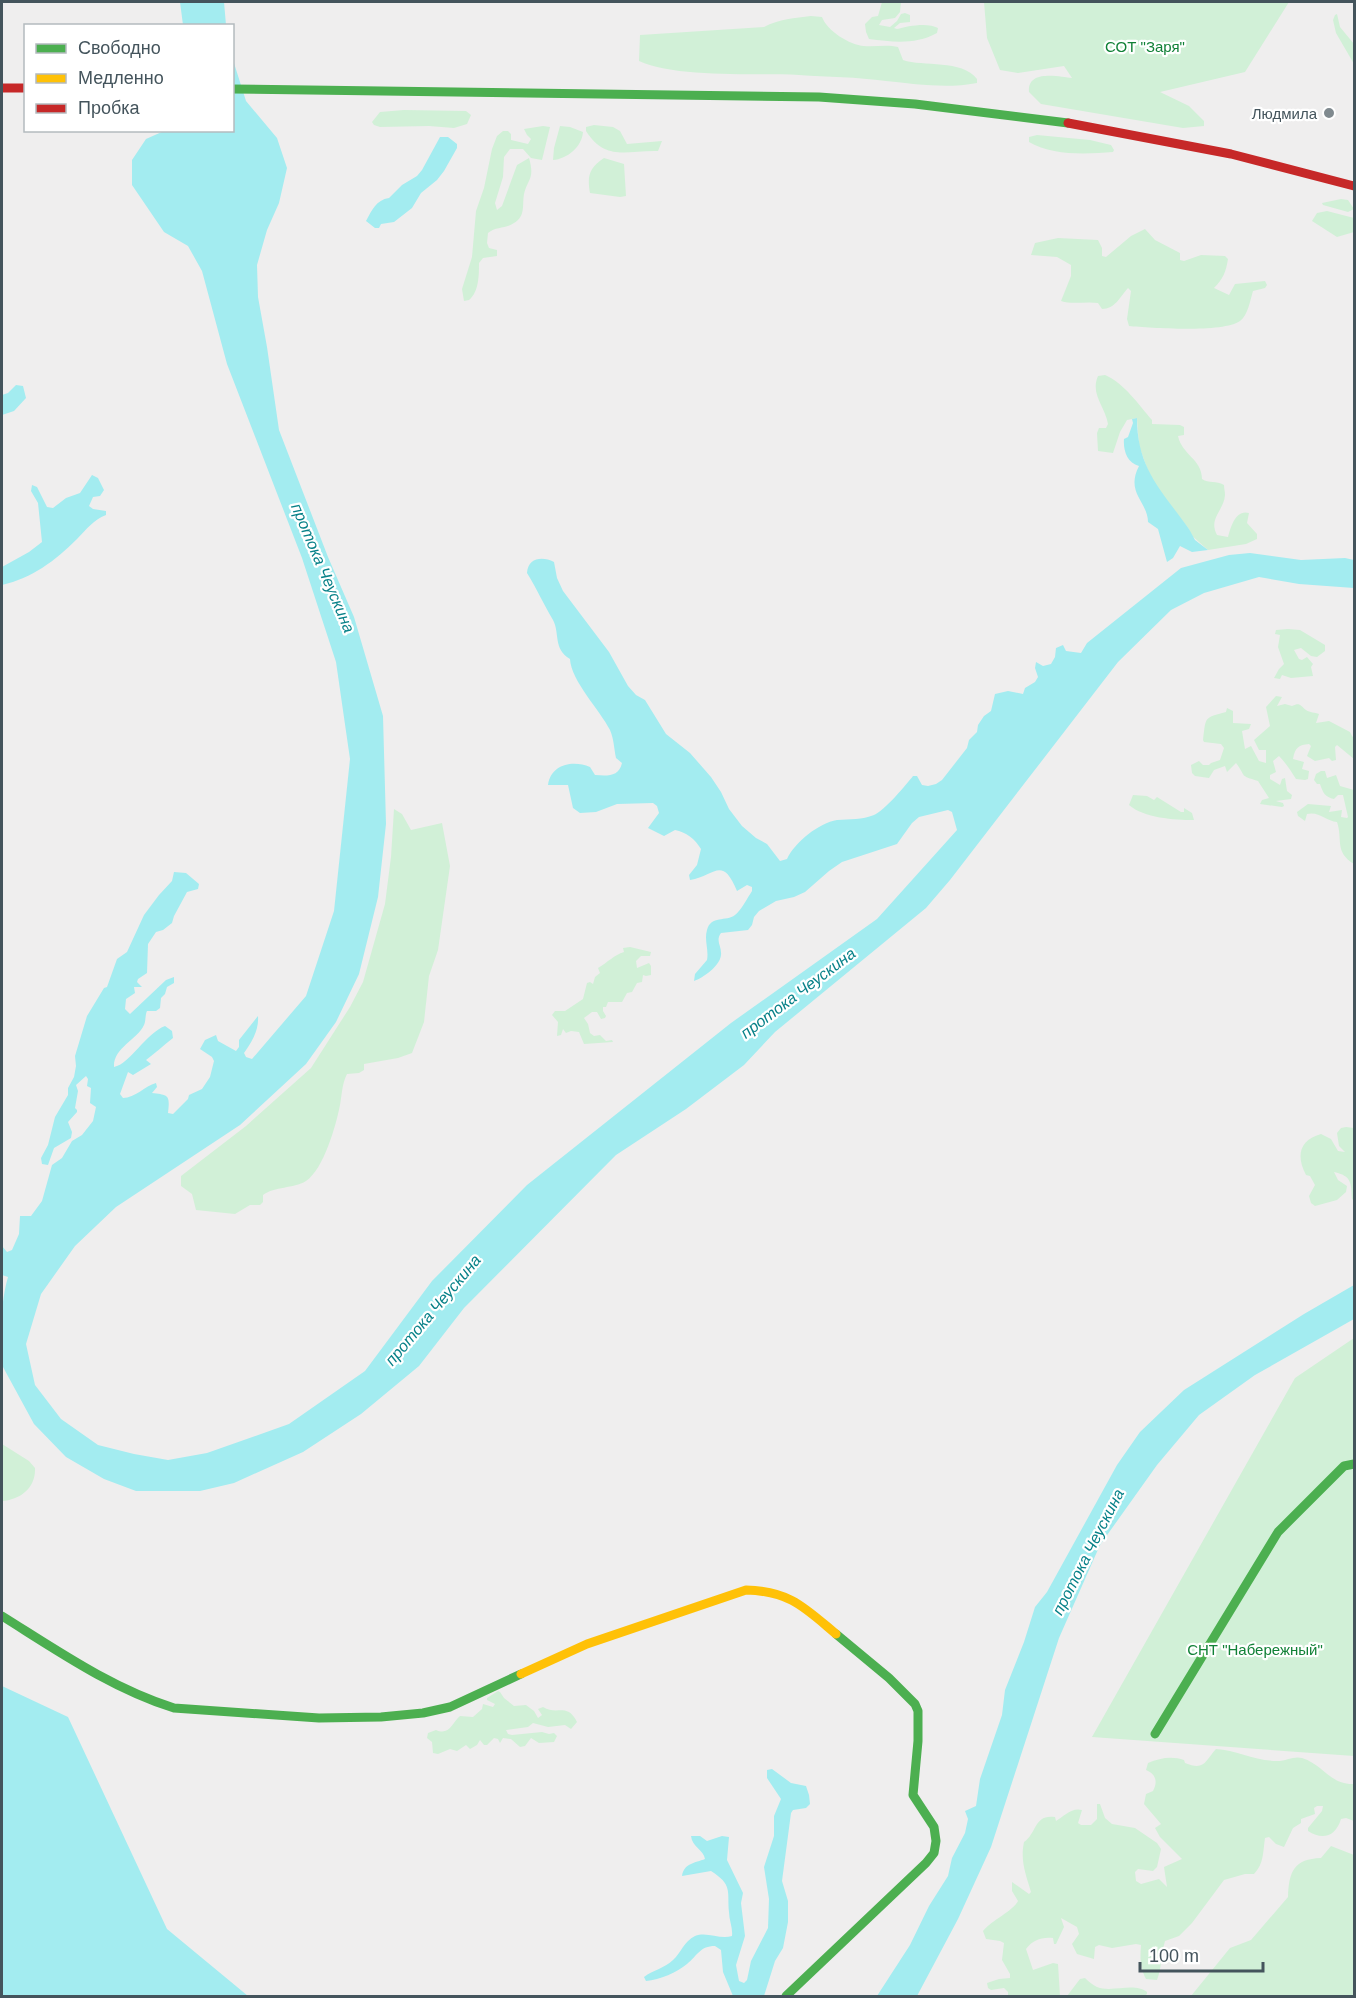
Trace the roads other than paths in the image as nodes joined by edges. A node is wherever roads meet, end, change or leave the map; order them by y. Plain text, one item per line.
1 (2, 88) edge
2 (24, 88) edge
3 (234, 89) edge
4 (1354, 186) edge
5 (1354, 1464) edge
6 (2, 1616) edge
7 (1155, 1734) dead end
8 (786, 1996) edge

1 - 2 street
3 - 4 street
5 - 7 street
6 - 8 street

